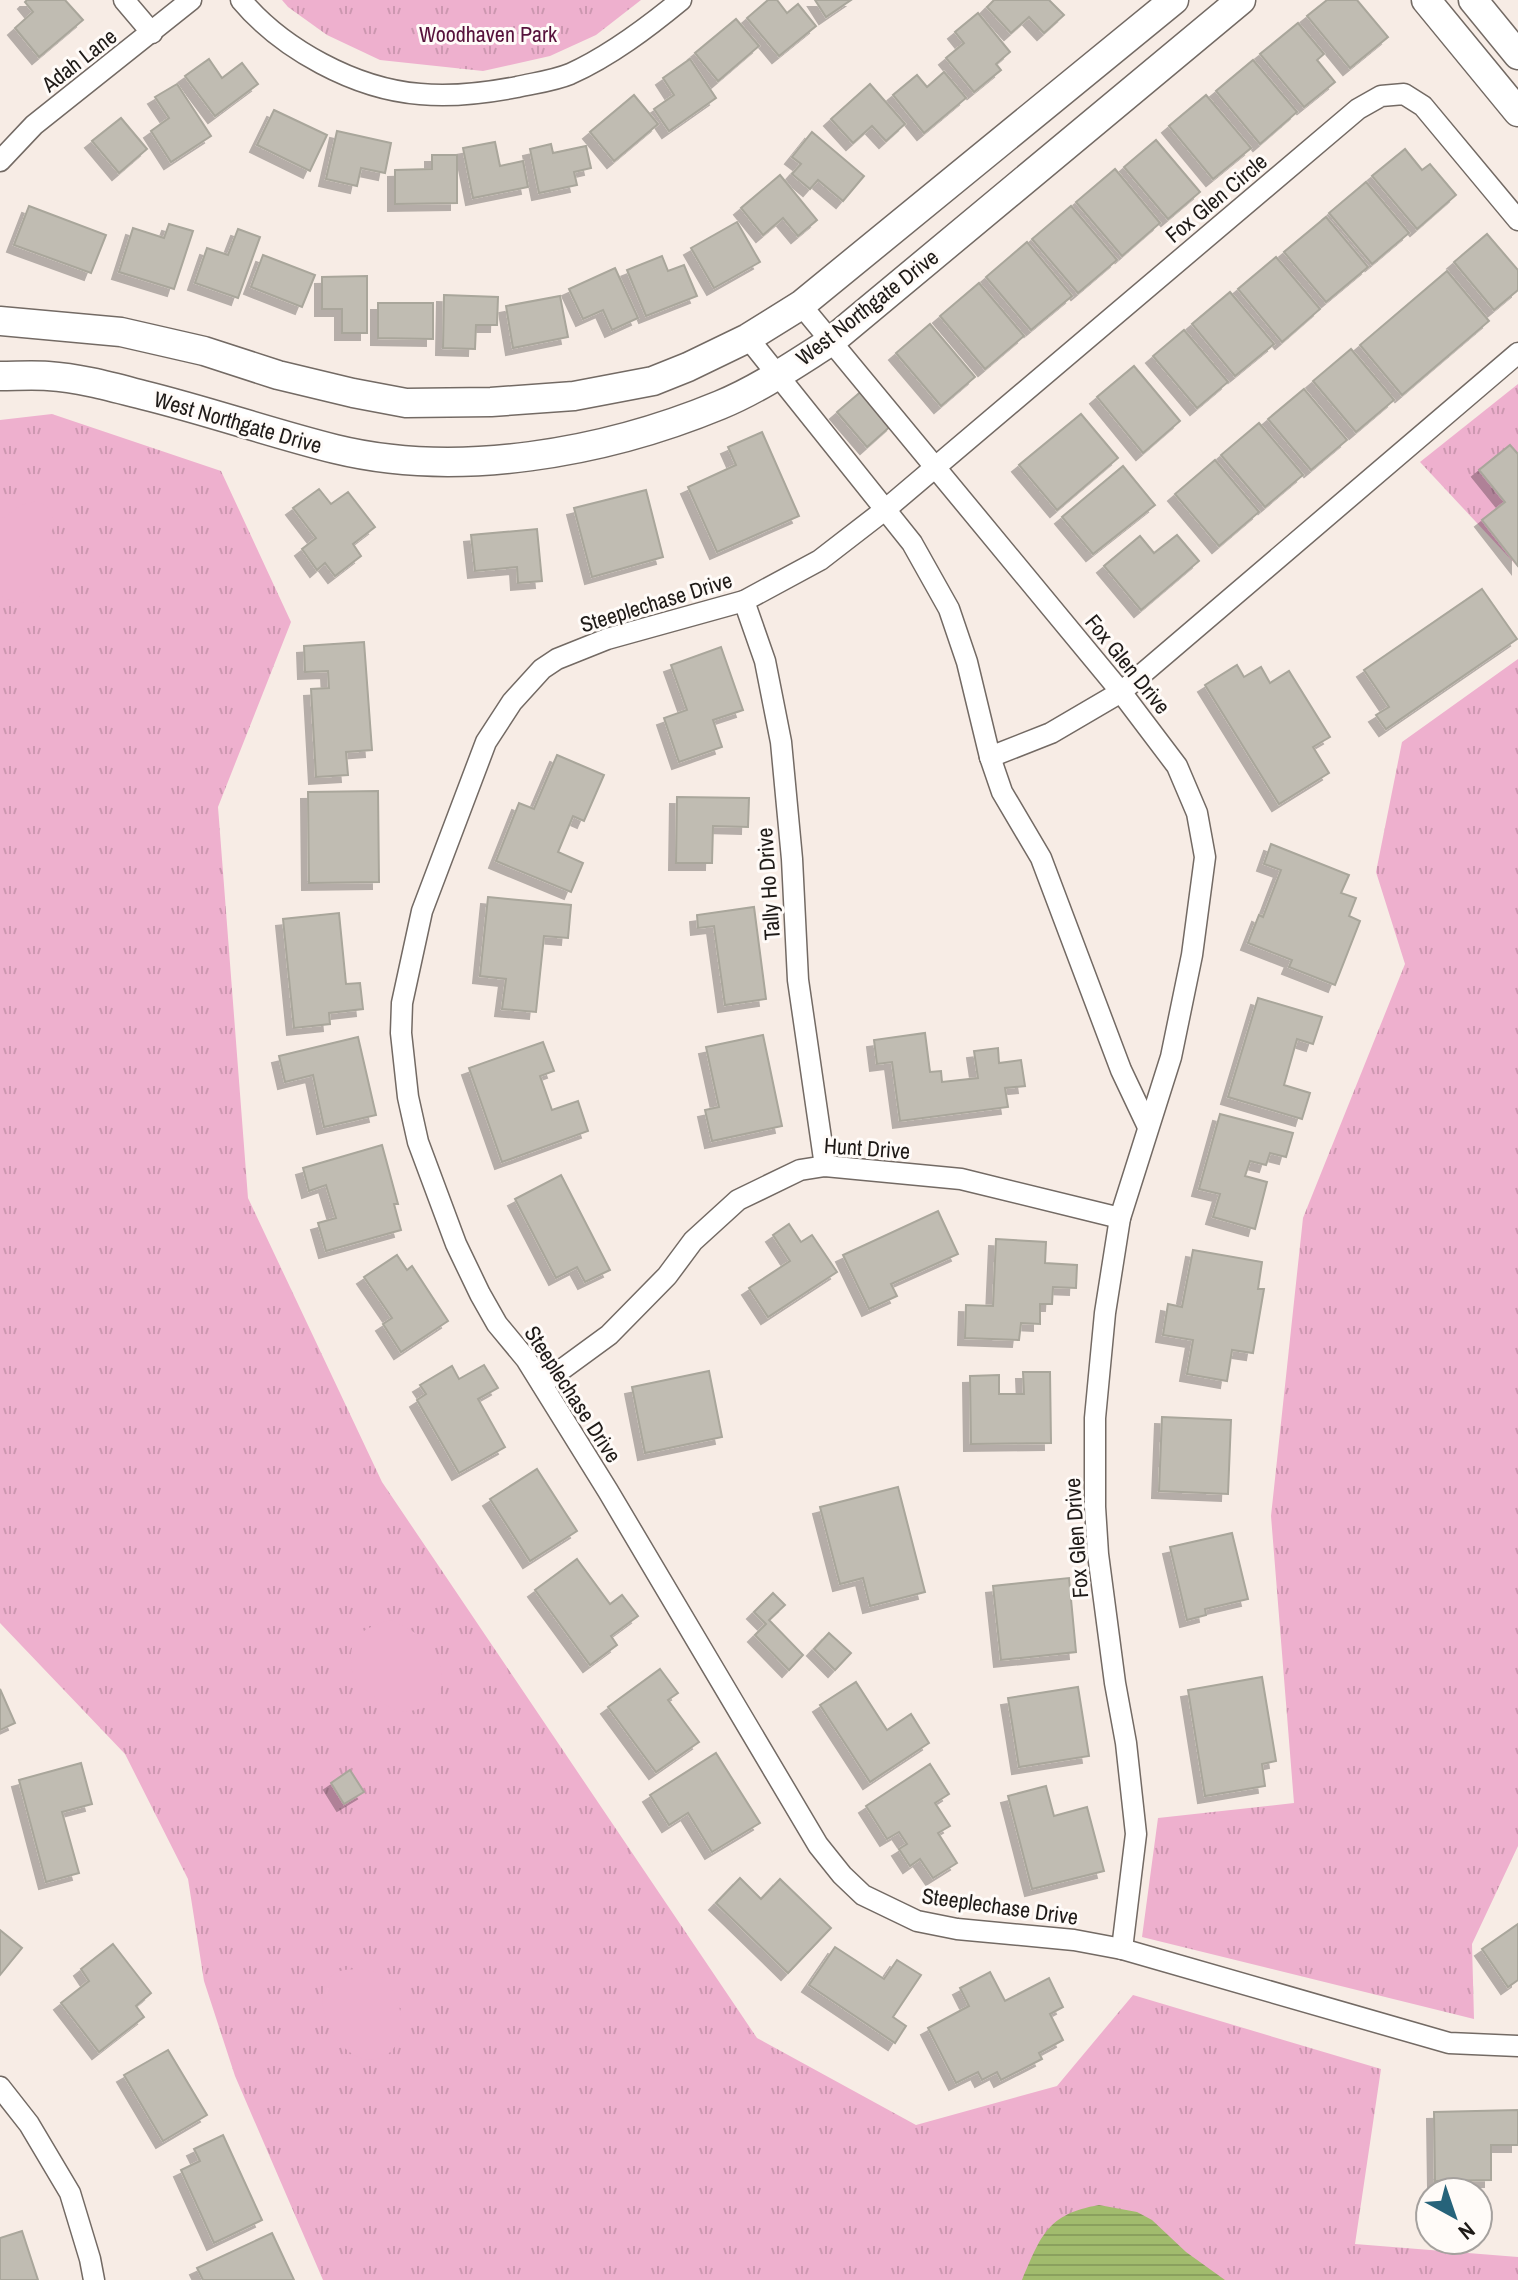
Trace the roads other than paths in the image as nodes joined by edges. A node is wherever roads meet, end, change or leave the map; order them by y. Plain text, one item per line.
1 (124, 0) edge
2 (191, 0) edge
3 (241, 0) edge
4 (681, 0) edge
5 (1174, 0) edge
6 (1241, 0) edge
7 (1426, 0) edge
8 (1473, 0) edge
9 (152, 33) junction
10 (1518, 55) edge
11 (1518, 112) edge
12 (0, 161) edge
13 (1518, 220) edge
14 (801, 305) junction
15 (0, 321) edge
16 (748, 338) junction
17 (830, 342) junction
18 (1518, 353) edge
19 (777, 375) junction
20 (0, 376) edge
21 (935, 466) junction
22 (886, 509) junction
23 (744, 601) junction
24 (1121, 692) junction
25 (990, 757) junction
26 (1148, 1127) junction
27 (825, 1166) junction
28 (1120, 1218) junction
29 (542, 1384) junction
30 (1122, 1949) junction
31 (1518, 2046) edge
32 (0, 2087) edge
33 (94, 2280) edge

1 - 9 street
2 - 9 street, Adah Lane
3 - 4 street
5 - 14 main road, West Northgate Drive
6 - 17 main road, West Northgate Drive
7 - 11 main road
8 - 10 main road
9 - 12 street, Adah Lane
13 - 21 street, Fox Glen Circle
14 - 16 main road, West Northgate Drive
14 - 17 street, Fox Glen Drive
15 - 16 main road, West Northgate Drive
16 - 19 street
17 - 19 main road, West Northgate Drive
17 - 21 street, Fox Glen Drive
18 - 24 street
19 - 20 main road, West Northgate Drive
19 - 22 street
21 - 22 street, Steeplechase Drive
21 - 24 street, Fox Glen Drive
22 - 23 street, Steeplechase Drive
22 - 25 street
23 - 27 street, Tally Ho Drive
23 - 29 street, Steeplechase Drive
24 - 25 street
24 - 26 street, Fox Glen Drive
25 - 26 street
26 - 28 street, Fox Glen Drive
27 - 28 street, Hunt Drive
27 - 29 street, Hunt Drive
28 - 30 street, Fox Glen Drive
29 - 30 street, Steeplechase Drive
30 - 31 street, Steeplechase Drive
32 - 33 street

